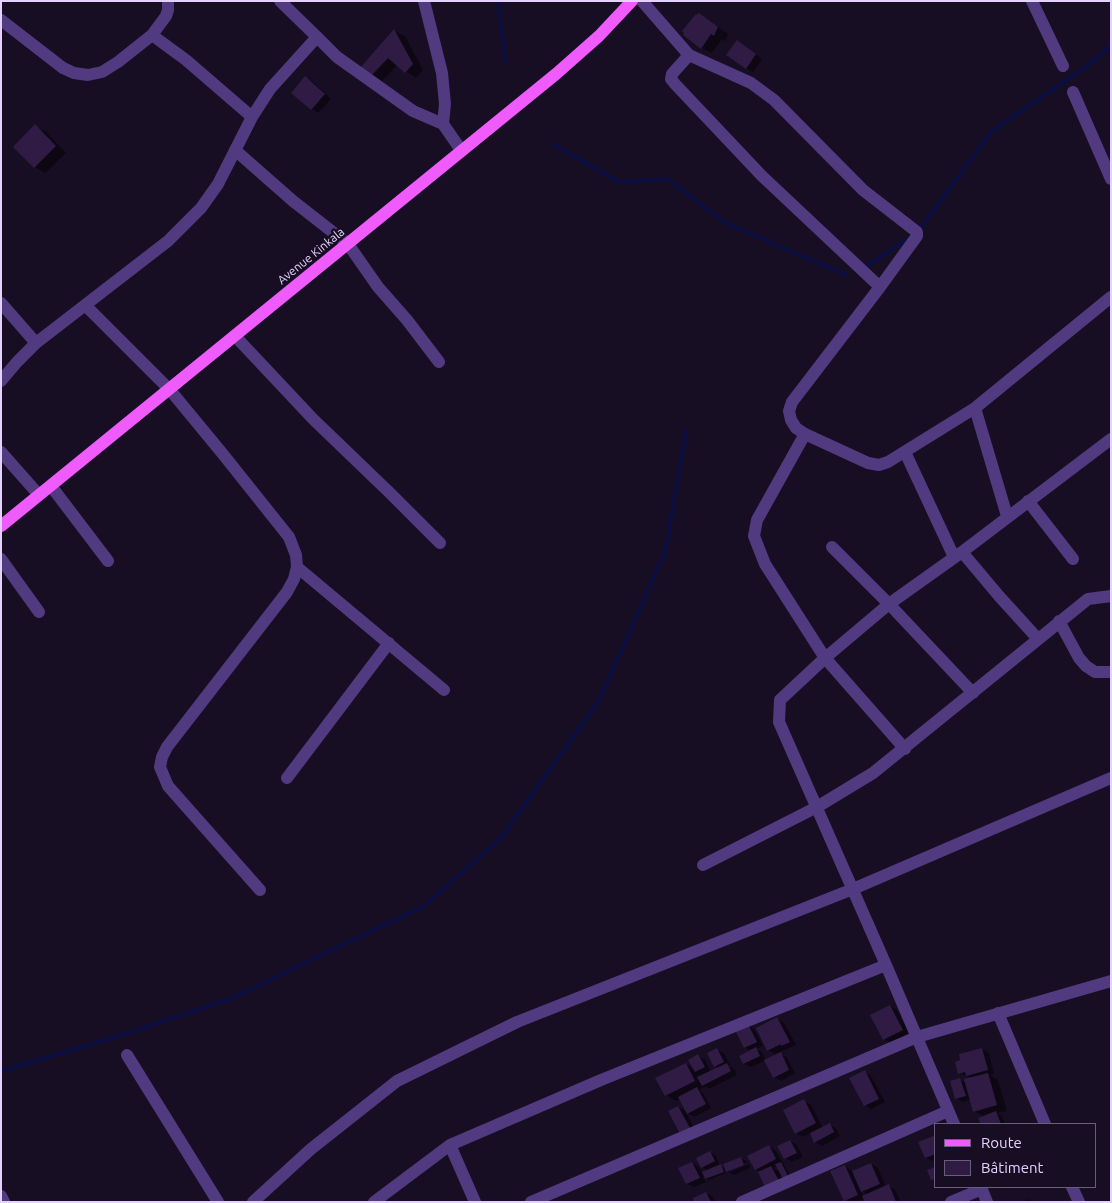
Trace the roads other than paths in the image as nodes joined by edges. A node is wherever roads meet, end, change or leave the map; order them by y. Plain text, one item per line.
1 (168, 1) edge
2 (280, 1) edge
3 (424, 1) edge
4 (632, 1) edge
5 (642, 1) edge
6 (1032, 1) edge
7 (1, 20) edge
8 (152, 35) junction
9 (317, 37) junction
10 (689, 55) junction
11 (1063, 66) dead end
12 (1073, 92) dead end
13 (252, 117) junction
14 (443, 124) junction
15 (235, 150) junction
16 (461, 150) junction
17 (1111, 179) edge
18 (348, 244) junction
19 (880, 287) junction
20 (1111, 297) edge
21 (1, 304) edge
22 (84, 305) junction
23 (235, 336) junction
24 (36, 343) junction
25 (439, 362) dead end
26 (1, 381) edge
27 (170, 390) junction
28 (975, 408) junction
29 (805, 434) junction
30 (1111, 439) edge
31 (1, 452) edge
32 (904, 452) junction
33 (51, 486) junction
34 (39, 495) junction
35 (1028, 500) junction
36 (1007, 516) junction
37 (2, 524) edge
38 (440, 543) dead end
39 (832, 547) dead end
40 (958, 554) junction
41 (1, 559) edge
42 (1073, 559) dead end
43 (108, 561) dead end
44 (297, 567) junction
45 (1111, 596) edge
46 (889, 604) junction
47 (39, 612) dead end
48 (1060, 621) junction
49 (1038, 639) junction
50 (389, 643) junction
51 (825, 658) junction
52 (1111, 672) edge
53 (444, 690) dead end
54 (974, 693) junction
55 (905, 749) junction
56 (287, 778) dead end
57 (1111, 778) edge
58 (816, 807) junction
59 (703, 865) dead end
60 (853, 888) junction
61 (260, 890) dead end
62 (886, 965) junction
63 (1111, 981) edge
64 (998, 1014) junction
65 (917, 1037) junction
66 (127, 1055) dead end
67 (948, 1111) junction
68 (954, 1123) edge
69 (1046, 1123) edge
70 (450, 1145) junction
71 (981, 1188) edge
72 (1072, 1188) edge
73 (1, 1196) edge
74 (4, 1202) edge
75 (218, 1202) edge
76 (253, 1202) edge
77 (374, 1202) edge
78 (475, 1202) edge
79 (531, 1202) edge
80 (742, 1202) edge
81 (951, 1202) edge
82 (987, 1202) edge
83 (1079, 1202) edge

1 - 8 street
2 - 9 street
3 - 14 street
4 - 16 main road, Avenue Kinkala
5 - 10 street
6 - 11 street
7 - 8 street
8 - 13 street
9 - 13 street
9 - 14 street
10 - 19 street
10 - 19 street
12 - 17 street
13 - 15 street
14 - 16 street
15 - 18 street
15 - 22 street
16 - 18 main road, Avenue Kinkala
18 - 23 main road, Avenue Kinkala
18 - 25 street
19 - 29 street
20 - 28 street
21 - 24 street
22 - 24 street
22 - 27 street
23 - 27 main road, Avenue Kinkala
23 - 38 street
24 - 26 street
27 - 33 main road, Avenue Kinkala
27 - 44 street
28 - 32 street
28 - 36 street
29 - 32 street
29 - 51 street
30 - 35 street
31 - 34 street
32 - 40 street
33 - 34 main road, Avenue Kinkala
33 - 43 street
34 - 37 main road, Avenue Kinkala
35 - 36 street
35 - 42 street
36 - 40 street
39 - 46 street
40 - 46 street
40 - 49 street
41 - 47 street
44 - 50 street
44 - 61 street
45 - 48 street
46 - 51 street
46 - 54 street
48 - 49 street
48 - 52 street
49 - 54 street
50 - 53 street
50 - 56 street
51 - 55 street
51 - 58 street
54 - 55 street
55 - 58 street
57 - 60 street
58 - 59 street
58 - 60 street
60 - 62 street
60 - 76 street
62 - 65 street
62 - 70 street
63 - 64 street
64 - 65 street
64 - 69 street
65 - 67 street
65 - 79 street
66 - 75 street
67 - 68 street
67 - 80 street
70 - 77 street
70 - 78 street
71 - 81 street
71 - 82 street
72 - 83 street
73 - 74 street

